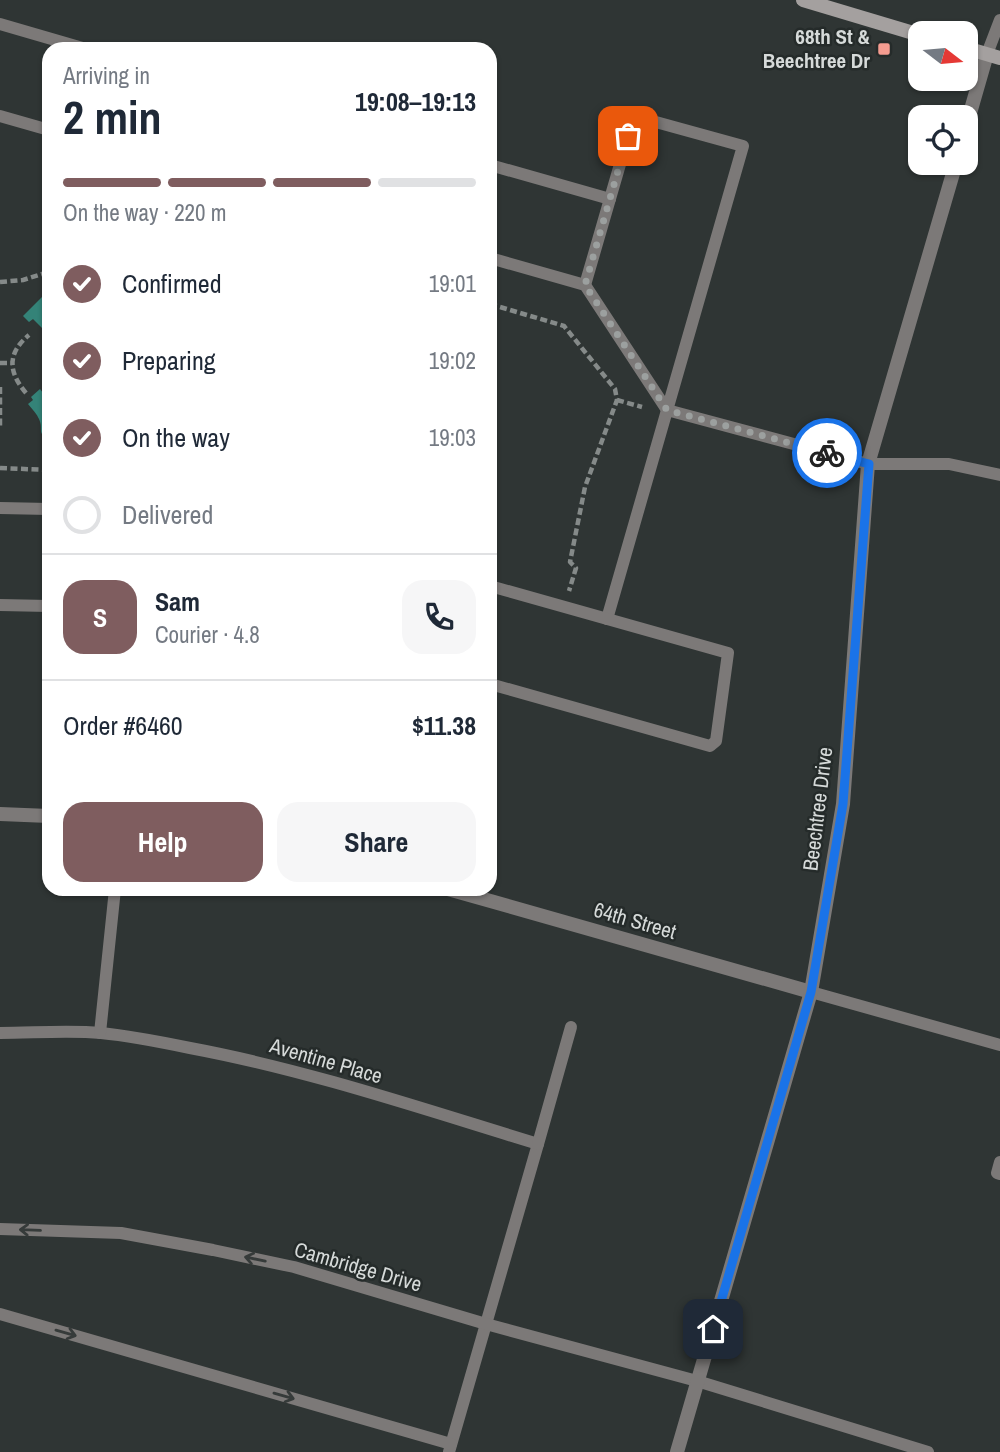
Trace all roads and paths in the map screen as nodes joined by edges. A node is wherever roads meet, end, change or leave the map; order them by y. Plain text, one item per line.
1 (803, 0) edge
2 (1000, 20) edge
3 (0, 24) edge
4 (908, 31) edge
5 (62, 42) edge
6 (993, 56) edge
7 (974, 105) edge
8 (0, 116) edge
9 (42, 129) edge
10 (497, 167) edge
11 (953, 175) edge
12 (610, 200) junction
13 (497, 260) edge
14 (42, 274) edge
15 (0, 282) edge
16 (585, 285) junction
17 (497, 306) edge
18 (29, 335) dead end
19 (0, 363) edge
20 (12, 363) junction
21 (0, 387) edge
22 (26, 393) dead end
23 (667, 410) junction
24 (0, 428) edge
25 (869, 464) junction
26 (0, 468) edge
27 (42, 470) edge
28 (1000, 475) edge
29 (0, 508) edge
30 (42, 509) edge
31 (497, 588) edge
32 (0, 605) edge
33 (42, 606) edge
34 (564, 607) junction
35 (607, 619) junction
36 (497, 686) edge
37 (0, 814) edge
38 (42, 816) edge
39 (114, 896) edge
40 (474, 896) edge
41 (811, 992) junction
42 (571, 1027) dead end
43 (0, 1033) edge
44 (100, 1033) junction
45 (1000, 1045) edge
46 (538, 1143) junction
47 (1000, 1163) edge
48 (1000, 1174) edge
49 (0, 1229) edge
50 (0, 1314) edge
51 (486, 1324) junction
52 (698, 1381) junction
53 (450, 1448) edge
54 (677, 1452) edge
55 (928, 1452) edge

1 - 4 street
2 - 6 lane
3 - 5 lane
6 - 7 street
8 - 9 lane
10 - 12 lane
11 - 25 street, Beechtree Drive
12 - 16 lane
12 - 23 lane
13 - 16 lane
14 - 15 path
16 - 23 lane
17 - 34 path
18 - 20 path
19 - 20 path
20 - 22 path
21 - 24 path
23 - 25 lane
23 - 35 lane
25 - 28 lane
25 - 41 street, Beechtree Drive
26 - 27 path
29 - 30 lane
31 - 34 lane
32 - 33 lane
34 - 35 lane
35 - 36 lane
37 - 38 street
39 - 44 lane
40 - 41 street, 64th Street
41 - 45 lane
41 - 52 street, Beechtree Drive
42 - 46 lane
43 - 44 lane, Aventine Place
44 - 46 lane, Aventine Place
46 - 51 lane
47 - 48 lane
51 -> 49 lane, Cambridge Drive
50 -> 53 lane
51 - 52 lane, Cambridge Drive
51 - 53 lane
52 - 54 street, Beechtree Drive
52 - 55 lane, Cambridge Drive

